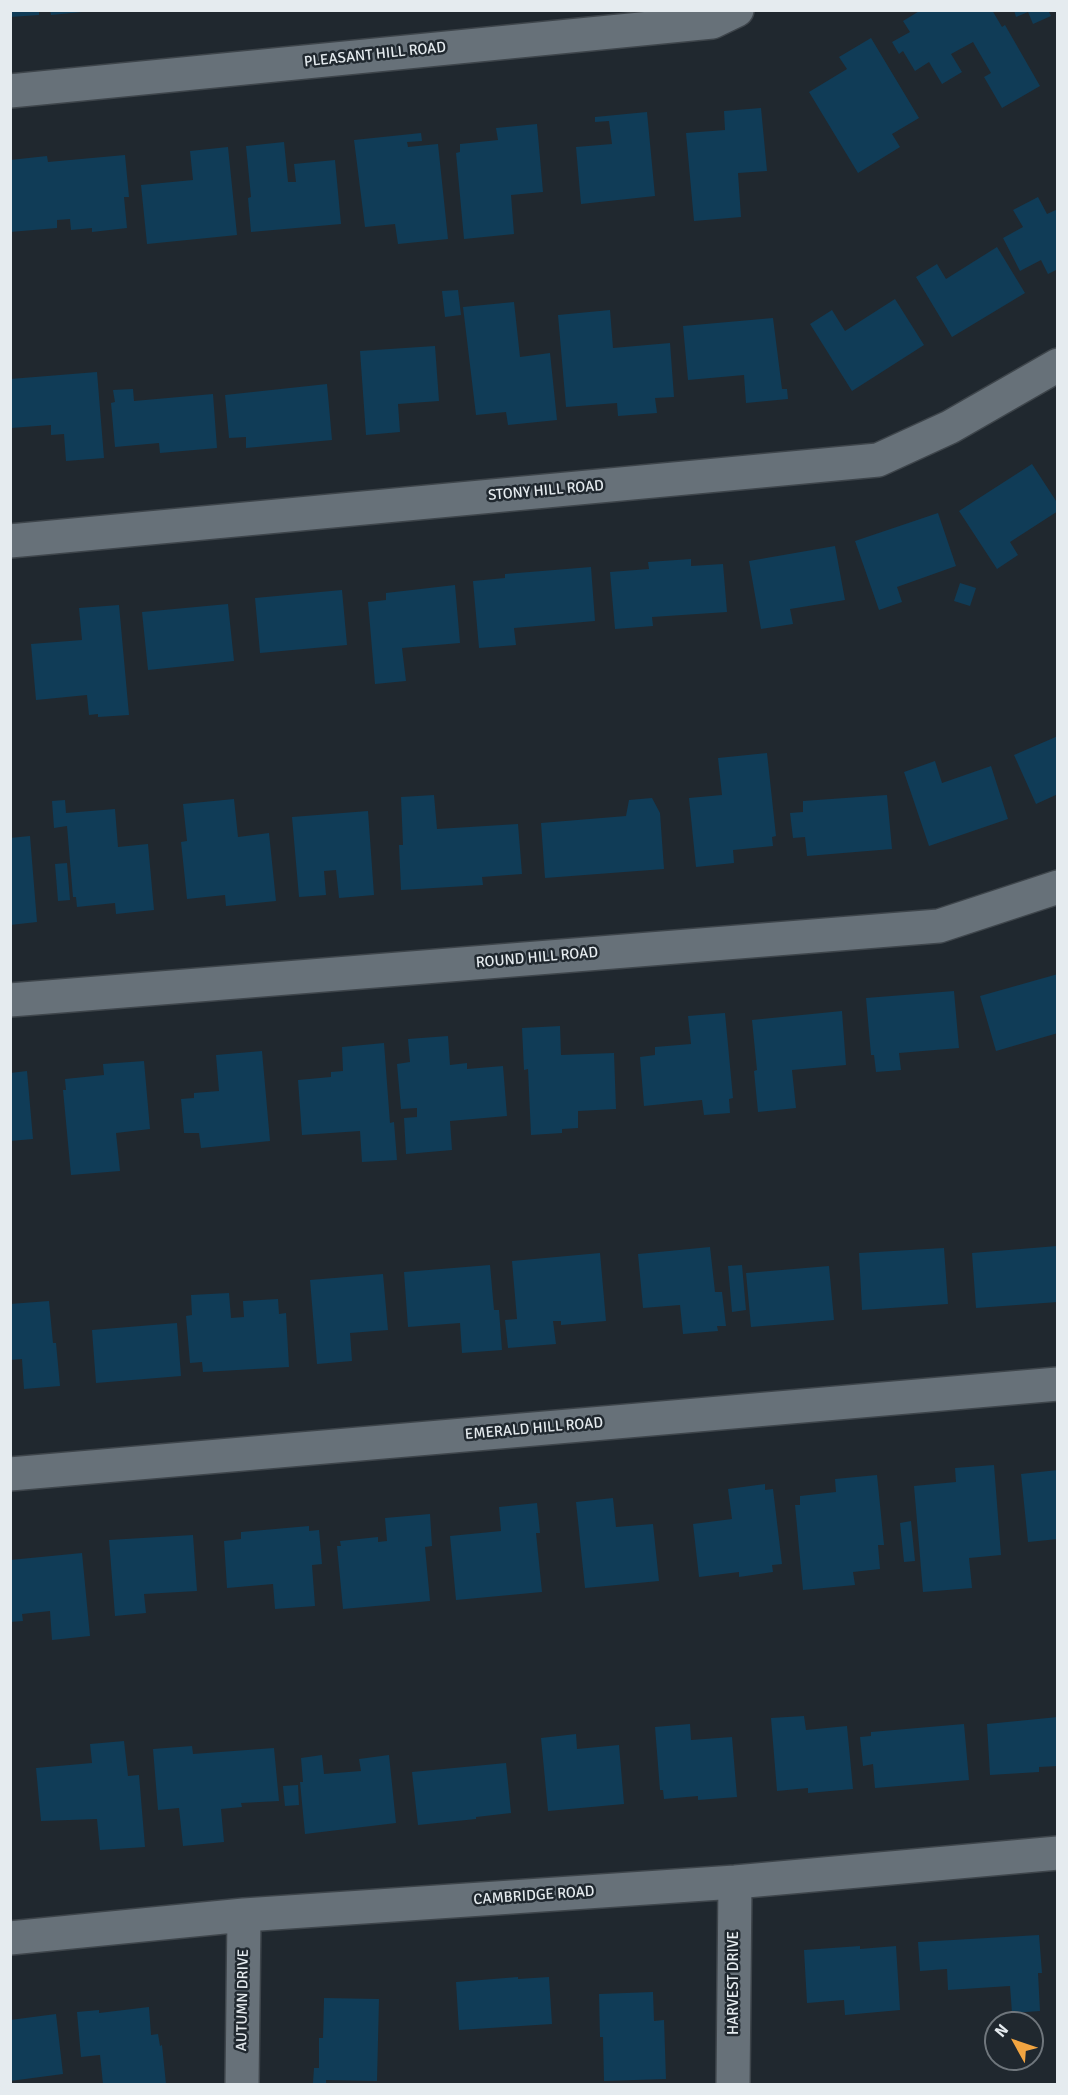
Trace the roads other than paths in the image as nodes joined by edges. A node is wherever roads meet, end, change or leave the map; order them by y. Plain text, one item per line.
1 (737, 10) edge
2 (10, 91) edge
3 (1058, 365) edge
4 (10, 541) edge
5 (1058, 887) edge
6 (10, 999) edge
7 (1058, 1384) edge
8 (10, 1474) edge
9 (1058, 1853) edge
10 (735, 1882) junction
11 (244, 1915) junction
12 (10, 1938) edge
13 (242, 2085) edge
14 (734, 2085) edge

1 - 2 street, PLEASANT HILL ROAD
3 - 4 street, STONY HILL ROAD
5 - 6 street, ROUND HILL ROAD
7 - 8 street, EMERALD HILL ROAD
9 - 10 street, CAMBRIDGE ROAD
10 - 11 street, CAMBRIDGE ROAD
10 - 14 street, HARVEST DRIVE
11 - 12 street, CAMBRIDGE ROAD
11 - 13 street, AUTUMN DRIVE

